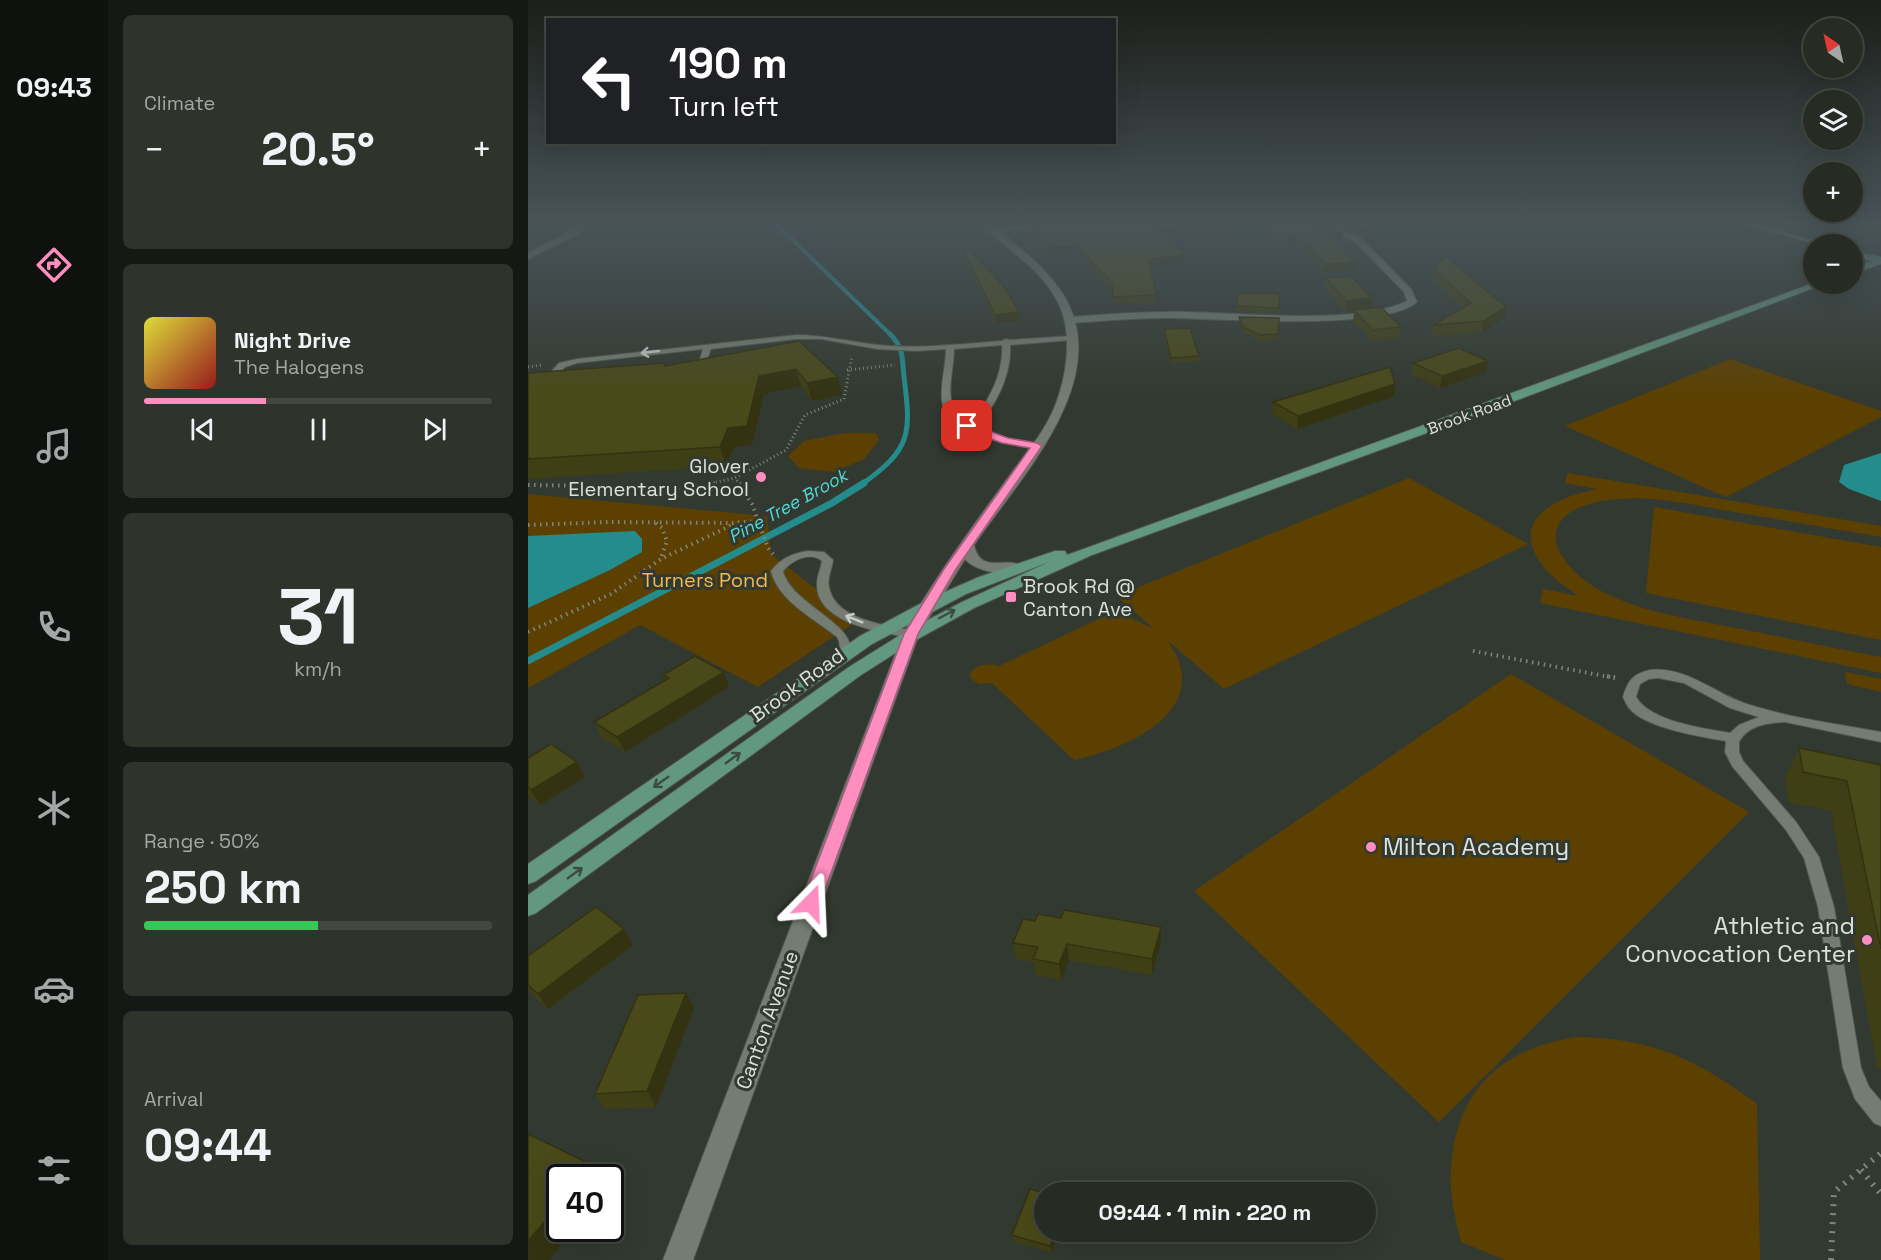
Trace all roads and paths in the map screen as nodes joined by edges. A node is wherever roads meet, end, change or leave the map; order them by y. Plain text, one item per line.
1 (1046, 281) edge
2 (1398, 281) edge
3 (1803, 290) edge
4 (1070, 320) junction
5 (1071, 338) junction
6 (1006, 341) junction
7 (708, 346) junction
8 (950, 347) junction
9 (847, 350) dead end
10 (874, 367) dead end
11 (678, 369) edge
12 (848, 370) junction
13 (576, 378) edge
14 (967, 426) junction
15 (1037, 446) junction
16 (735, 478) junction
17 (528, 485) edge
18 (758, 521) junction
19 (654, 523) junction
20 (528, 525) edge
21 (732, 525) junction
22 (1116, 540) junction
23 (967, 546) junction
24 (768, 548) dead end
25 (661, 559) junction
26 (1016, 568) junction
27 (926, 607) junction
28 (886, 628) junction
29 (528, 632) edge
30 (911, 634) junction
31 (1473, 651) dead end
32 (845, 653) junction
33 (1634, 681) junction
34 (1785, 718) junction
35 (1881, 737) edge
36 (1734, 738) junction
37 (528, 876) edge
38 (528, 907) edge
39 (1881, 1116) edge
40 (1881, 1153) edge
41 (1861, 1170) junction
42 (1881, 1194) edge
43 (678, 1260) edge
44 (1831, 1260) edge

1 - 4 street, Canton Avenue
2 - 4 street
3 - 22 main road, Brook Road
4 - 5 street, Canton Avenue
5 - 6 lane
5 - 15 street, Canton Avenue
6 - 8 lane
6 - 14 lane
7 - 8 lane
7 - 11 lane
7 -> 13 lane
8 - 14 lane
9 - 12 path
10 - 12 path
12 - 16 path
14 - 15 lane
15 - 23 street, Canton Avenue
16 - 17 path
16 - 18 path
18 - 21 path
18 - 24 path
19 - 20 path
19 - 21 path
19 - 25 path
21 - 25 path
22 - 26 main road, Brook Road
30 -> 22 main road, Brook Road
23 - 26 street
23 - 27 street, Canton Avenue
25 - 29 path
26 - 27 main road, Brook Road
27 - 28 main road, Brook Road
27 - 30 street, Canton Avenue
28 - 30 lane
28 - 32 main road, Brook Road
28 -> 32 lane
38 -> 30 main road, Brook Road
30 - 43 street, Canton Avenue
31 - 33 path
32 -> 37 main road, Brook Road
33 - 34 lane
33 - 36 lane
34 - 35 lane
34 - 36 lane
36 - 39 lane
40 - 41 path
41 - 42 path
41 - 44 path

